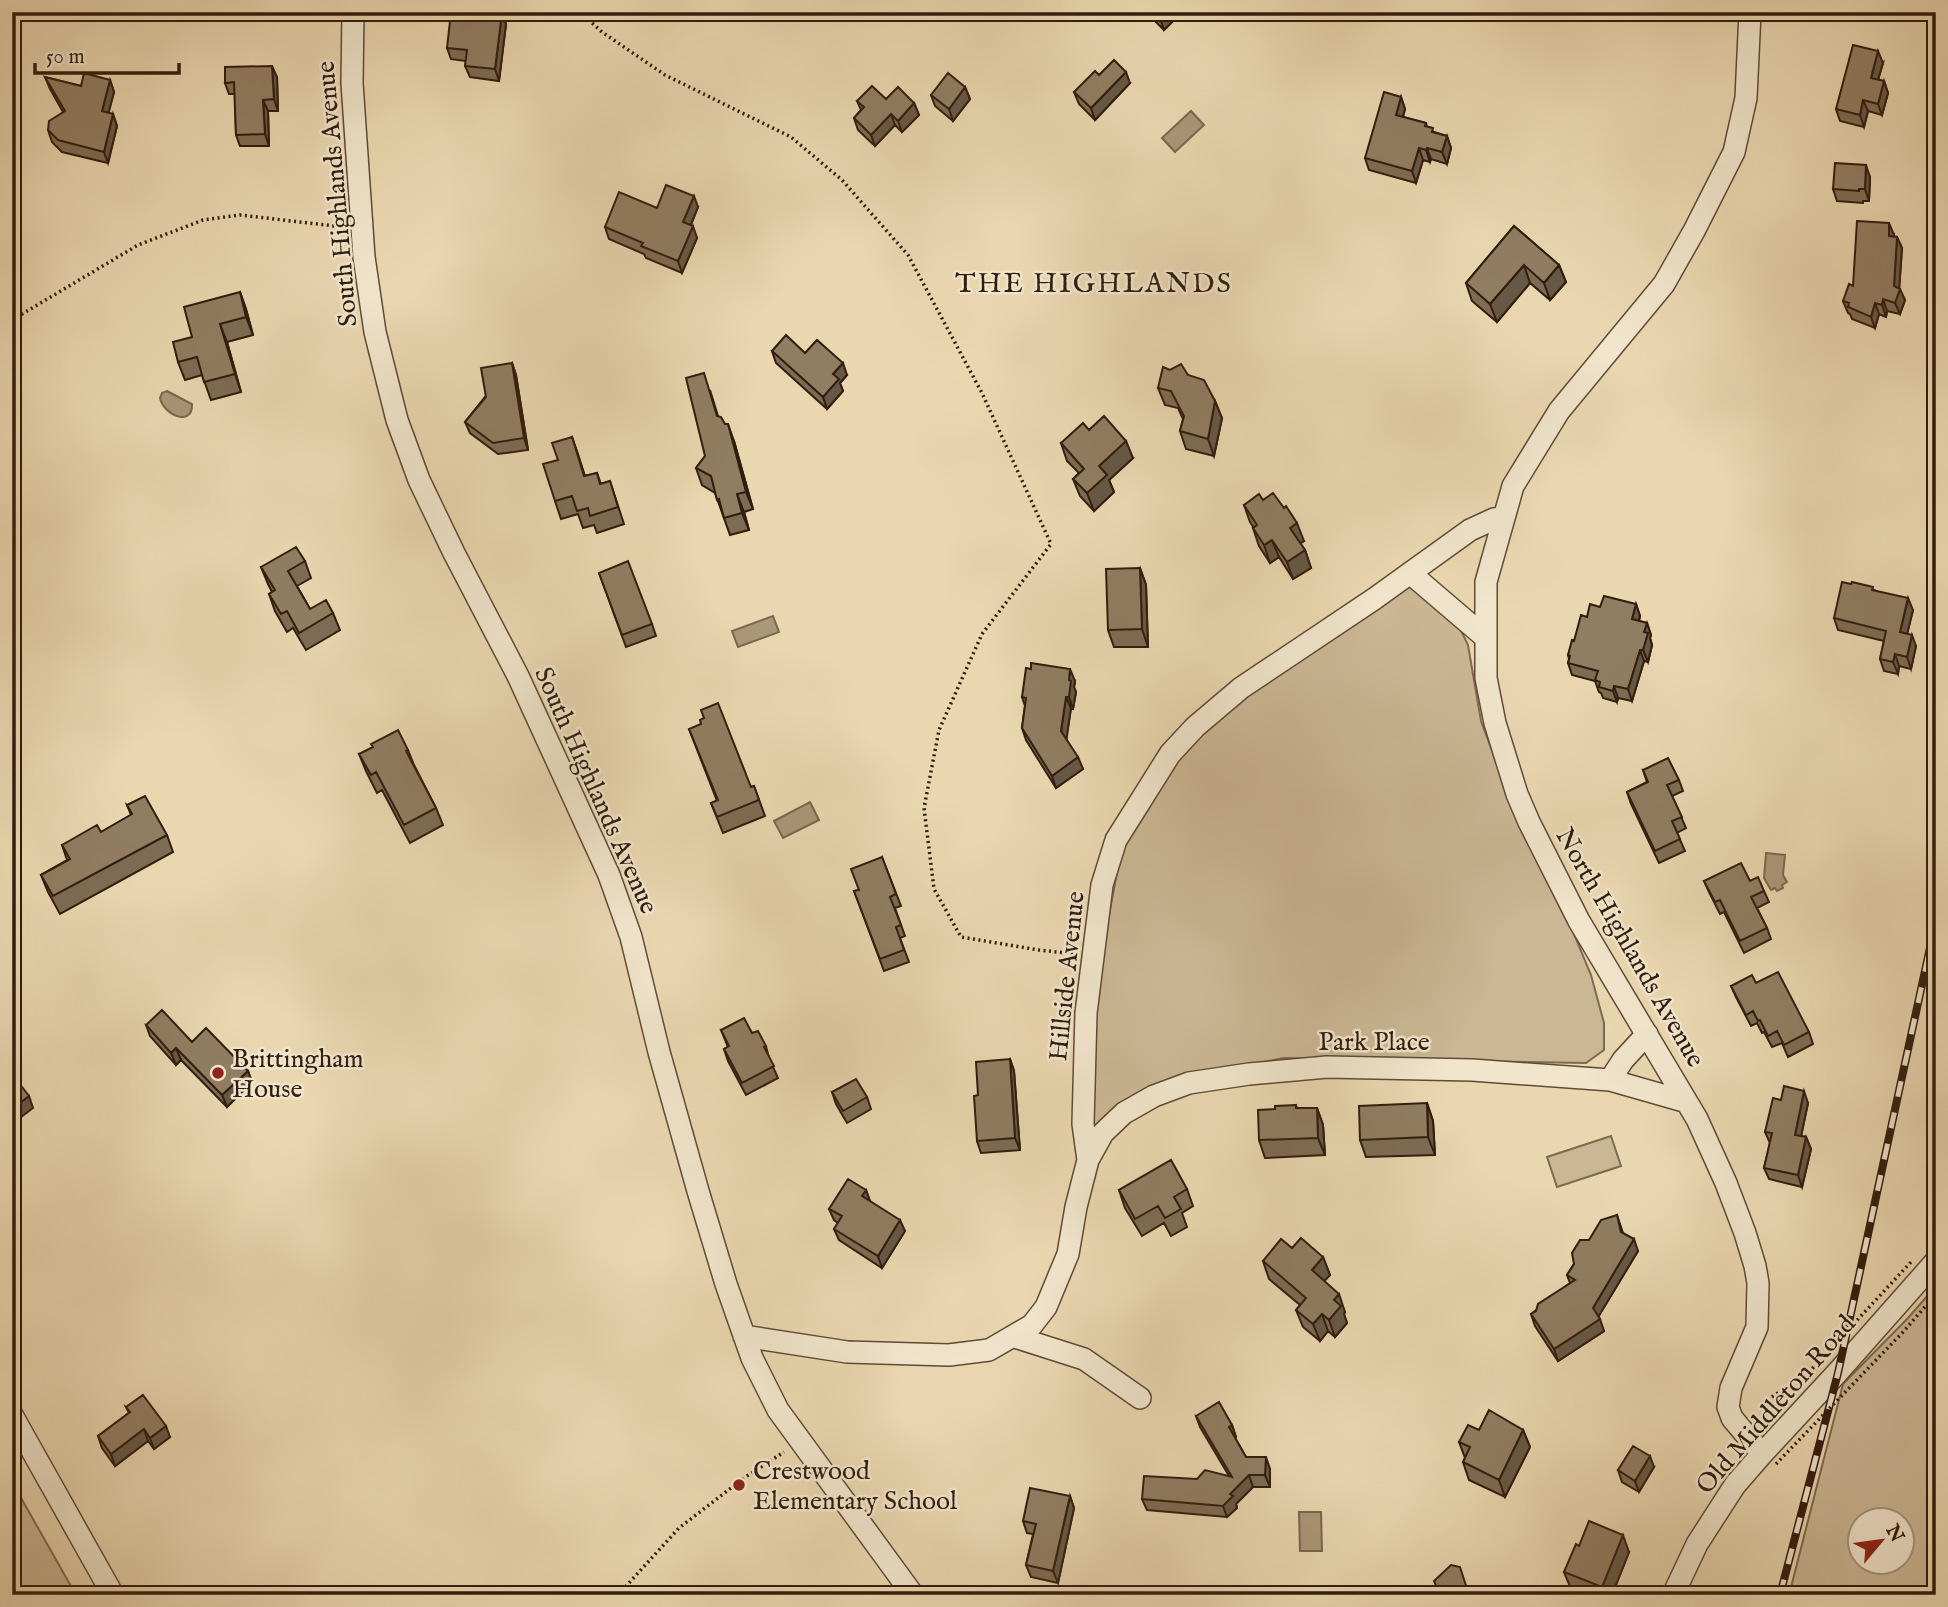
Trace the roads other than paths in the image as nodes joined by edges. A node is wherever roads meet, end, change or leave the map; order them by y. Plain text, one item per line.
1 (353, 12) edge
2 (1750, 12) edge
3 (1504, 517) junction
4 (1410, 573) junction
5 (1486, 638) junction
6 (1647, 1034) junction
7 (1610, 1080) junction
8 (1687, 1102) junction
9 (1088, 1160) junction
10 (1924, 1265) edge
11 (744, 1336) junction
12 (1015, 1337) junction
13 (1140, 1398) dead end
14 (12, 1415) edge
15 (1769, 1459) junction
16 (113, 1595) edge
17 (913, 1595) edge
18 (1673, 1595) edge

1 - 11 street, South Highlands Avenue
2 - 3 street, North Highlands Avenue
3 - 4 street, Hillside Avenue
3 - 5 street, North Highlands Avenue
4 - 5 street
4 - 9 street, Hillside Avenue
5 - 6 street, North Highlands Avenue
6 - 7 street
6 - 8 street, North Highlands Avenue
7 - 8 street, Park Place
7 - 9 street, Park Place
8 - 15 street, North Highlands Avenue
9 - 12 street, Hillside Avenue
10 - 15 street, Old Middleton Road
11 - 12 street, Hillside Avenue
11 - 17 street, South Highlands Avenue
12 - 13 street
14 - 16 street
15 - 18 street, Old Middleton Road

